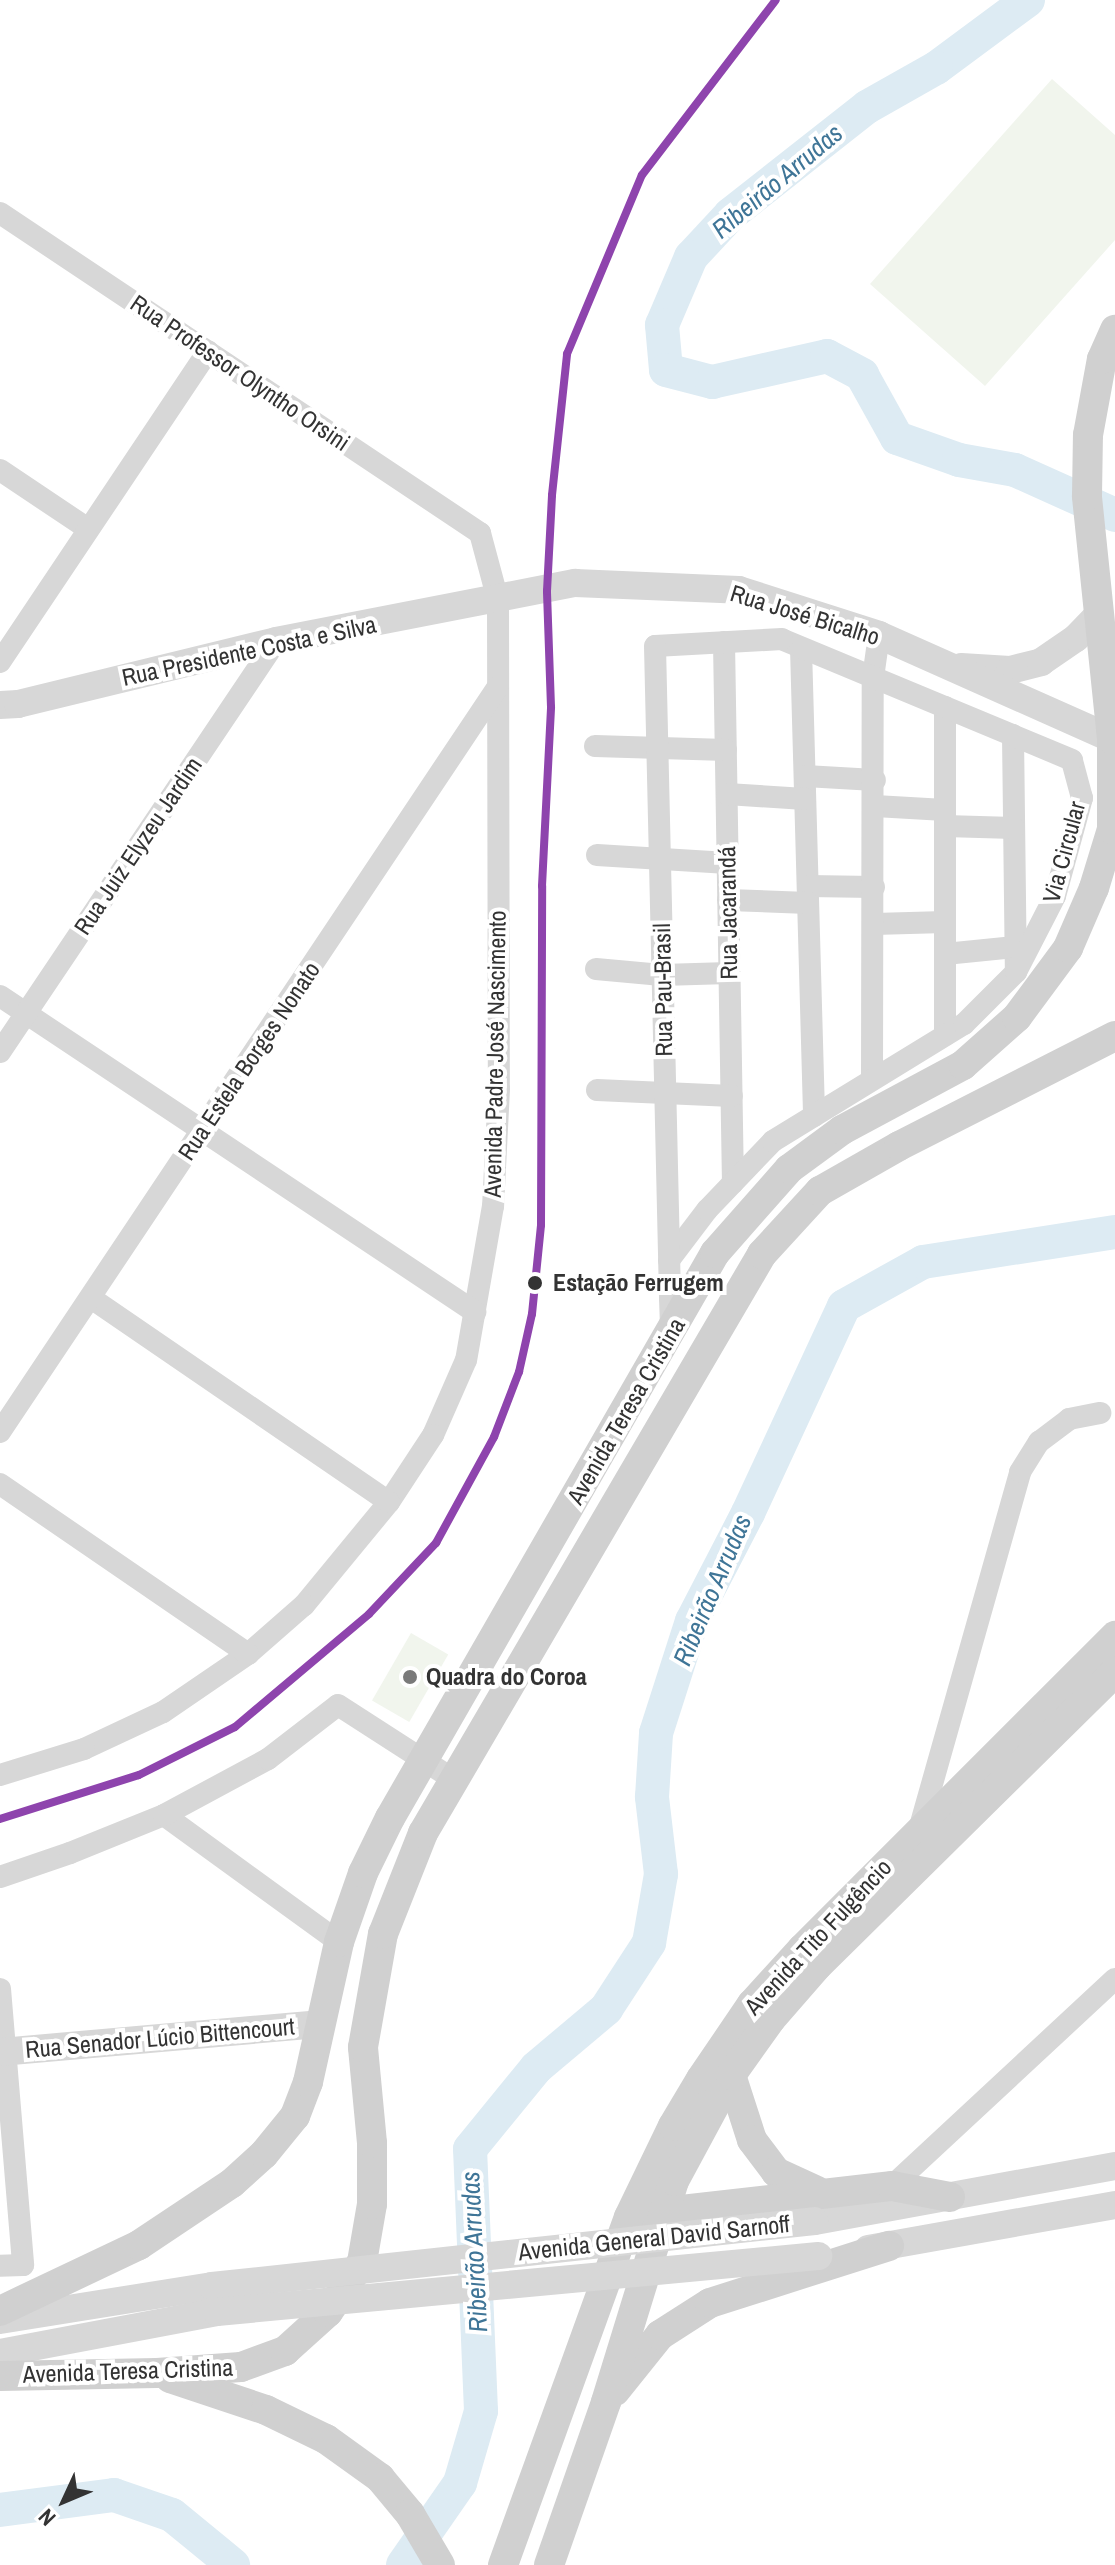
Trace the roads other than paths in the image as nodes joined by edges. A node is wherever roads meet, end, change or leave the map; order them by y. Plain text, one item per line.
1 (0, 213) edge
2 (1115, 330) edge
3 (208, 351) junction
4 (0, 470) edge
5 (88, 529) junction
6 (480, 533) joint
7 (508, 598) junction
8 (1099, 614) junction
9 (879, 635) junction
10 (276, 641) junction
11 (724, 642) junction
12 (655, 646) joint
13 (801, 648) junction
14 (0, 662) edge
15 (944, 666) junction
16 (873, 678) junction
17 (497, 688) junction
18 (0, 705) edge
19 (945, 707) junction
20 (1013, 735) junction
21 (1114, 740) edge
22 (595, 746) dead end
23 (657, 748) junction
24 (726, 750) junction
25 (805, 776) junction
26 (875, 780) junction
27 (727, 794) junction
28 (805, 799) junction
29 (875, 806) junction
30 (945, 818) junction
31 (1014, 828) junction
32 (597, 855) dead end
33 (660, 861) junction
34 (728, 863) junction
35 (874, 887) junction
36 (808, 894) junction
37 (728, 900) junction
38 (945, 922) junction
39 (874, 924) junction
40 (1015, 947) junction
41 (945, 954) junction
42 (596, 969) dead end
43 (1016, 972) junction
44 (729, 973) junction
45 (662, 975) junction
46 (0, 996) edge
47 (26, 1013) junction
48 (945, 1035) junction
49 (1115, 1036) edge
50 (0, 1052) edge
51 (872, 1079) junction
52 (597, 1090) dead end
53 (665, 1093) junction
54 (732, 1096) junction
55 (814, 1116) junction
56 (203, 1130) junction
57 (733, 1183) junction
58 (669, 1260) junction
59 (91, 1298) junction
60 (475, 1312) junction
61 (671, 1334) junction
62 (1100, 1413) dead end
63 (0, 1432) edge
64 (0, 1484) edge
65 (389, 1502) junction
66 (1115, 1636) edge
67 (248, 1654) junction
68 (1115, 1672) edge
69 (423, 1762) junction
70 (0, 1775) edge
71 (453, 1779) junction
72 (164, 1815) junction
73 (919, 1830) junction
74 (0, 1877) edge
75 (339, 1942) junction
76 (1115, 1979) edge
77 (0, 1989) edge
78 (319, 2024) junction
79 (3, 2051) edge
80 (731, 2075) junction
81 (1115, 2166) edge
82 (921, 2191) junction
83 (1115, 2205) edge
84 (819, 2207) junction
85 (664, 2211) junction
86 (629, 2217) junction
87 (889, 2246) junction
88 (0, 2266) edge
89 (214, 2299) junction
90 (0, 2311) edge
91 (0, 2320) edge
92 (0, 2353) edge
93 (157, 2373) junction
94 (0, 2376) edge
95 (606, 2402) junction
96 (440, 2565) edge
97 (503, 2565) edge
98 (549, 2565) edge

1 - 3 street, Rua Professor Olyntho Orsini
2 - 8 main road, Avenida Teresa Cristina
3 - 5 street
3 - 6 street, Rua Professor Olyntho Orsini
4 - 5 street
5 - 14 street
6 - 7 street, Avenida Padre José Nascimento
7 - 9 street, Rua José Bicalho
7 - 10 street, Rua Presidente Costa e Silva
7 - 17 street, Avenida Padre José Nascimento
8 - 15 street, Rua José Bicalho
8 - 21 main road, Avenida Teresa Cristina
9 - 15 street, Rua José Bicalho
9 - 16 street
10 - 18 street, Rua Presidente Costa e Silva
10 - 47 street, Rua Juiz Elyzeu Jardim
11 - 12 street, Via Circular
11 - 13 street, Via Circular
11 - 24 street, Rua Jacarandá
12 - 23 street, Rua Pau-Brasil
13 - 16 street, Via Circular
13 - 25 street
15 - 21 street, Rua José Bicalho
16 - 19 street, Via Circular
16 - 26 street
17 - 56 street, Rua Estela Borges Nonato
17 - 60 street, Avenida Padre José Nascimento
19 - 20 street, Via Circular
19 - 30 street
20 - 31 street
20 - 43 street, Via Circular
21 - 61 main road, Avenida Teresa Cristina
22 - 23 street
23 - 24 street
23 - 33 street, Rua Pau-Brasil
24 - 27 street, Rua Jacarandá
25 - 26 street
25 - 28 street
26 - 29 street
27 - 28 street
27 - 34 street, Rua Jacarandá
28 - 36 street
29 - 30 street
29 - 35 street
30 - 31 street
30 - 38 street
31 - 40 street
32 - 33 street
33 - 34 street
33 - 45 street, Rua Pau-Brasil
34 - 37 street, Rua Jacarandá
35 - 36 street
35 - 39 street
36 - 37 street
36 - 55 street
37 - 44 street, Rua Jacarandá
38 - 39 street
38 - 41 street
39 - 51 street
40 - 41 street
40 - 43 street
41 - 48 street
42 - 45 street
43 - 48 street, Via Circular
44 - 45 street
44 - 54 street, Rua Jacarandá
45 - 53 street, Rua Pau-Brasil
46 - 47 street
47 - 50 street, Rua Juiz Elyzeu Jardim
47 - 56 street
48 - 51 street, Via Circular
49 - 71 main road, Avenida Teresa Cristina
51 - 55 street, Via Circular
52 - 53 street
53 - 54 street
53 - 58 street, Rua Pau-Brasil
54 - 57 street, Rua Jacarandá
55 - 57 street, Via Circular
56 - 59 street, Rua Estela Borges Nonato
56 - 60 street
57 - 58 street, Via Circular
58 - 61 street, Rua Pau-Brasil
59 - 63 street, Rua Estela Borges Nonato
59 - 65 street
60 - 65 street, Avenida Padre José Nascimento
61 - 69 main road, Avenida Teresa Cristina
62 - 73 street
64 - 67 street
65 - 67 street, Avenida Padre José Nascimento
66 - 73 main road, Avenida Tito Fulgêncio
67 - 70 street, Avenida Padre José Nascimento
68 - 80 main road, Avenida Tito Fulgêncio
69 - 71 street
69 - 72 street
69 - 75 main road, Avenida Teresa Cristina
71 - 93 main road, Avenida Teresa Cristina
72 - 74 street
72 - 75 street
73 - 86 main road, Avenida Tito Fulgêncio
75 - 78 main road, Avenida Teresa Cristina
76 - 82 street
77 - 79 street
78 - 79 street, Rua Senador Lúcio Bittencourt
78 - 90 main road, Avenida Teresa Cristina
79 - 88 street
80 - 84 main road
80 - 85 main road, Avenida Tito Fulgêncio
81 - 82 street, Avenida General David Sarnoff
82 - 84 main road
82 - 84 street, Avenida General David Sarnoff
83 - 87 street, Avenida General David Sarnoff
84 - 85 main road
84 - 89 street, Avenida General David Sarnoff, bridge
85 - 86 main road
85 - 95 main road, Avenida Tito Fulgêncio
86 - 97 main road, Avenida Tito Fulgêncio
87 - 89 street, Avenida General David Sarnoff, bridge
87 - 95 main road
89 - 91 street, Avenida General David Sarnoff
89 - 92 street, Avenida General David Sarnoff
93 - 94 main road, Avenida Teresa Cristina
93 - 96 main road
95 - 98 main road

